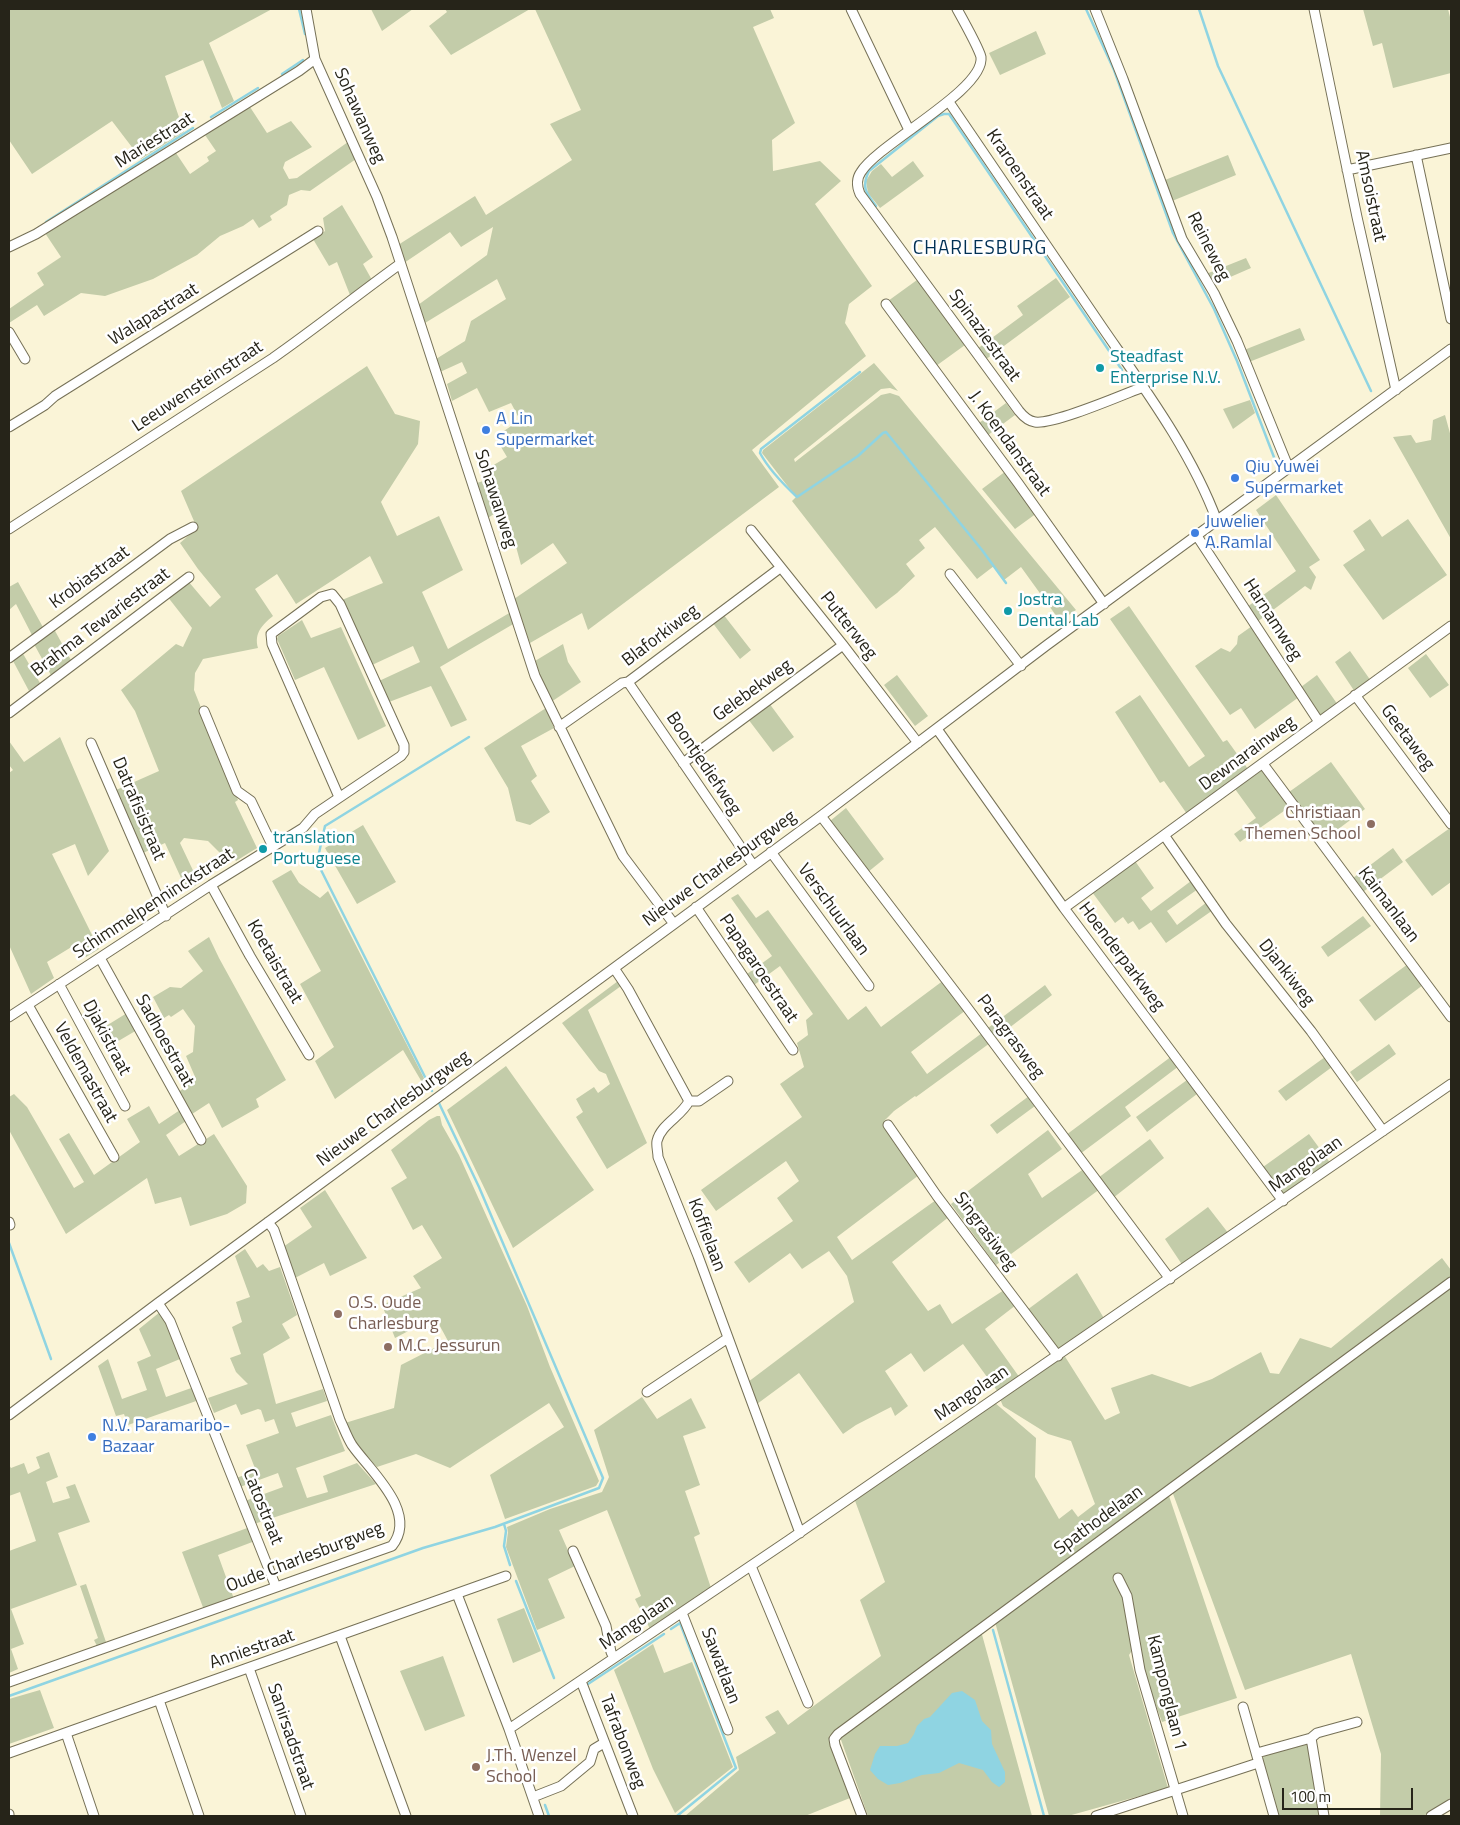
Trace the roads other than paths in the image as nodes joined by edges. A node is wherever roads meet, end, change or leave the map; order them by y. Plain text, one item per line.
1 (306, 9) edge
2 (851, 9) edge
3 (957, 9) edge
4 (1095, 9) edge
5 (1314, 9) edge
6 (315, 59) junction
7 (949, 102) junction
8 (908, 130) junction
9 (1451, 148) edge
10 (1416, 155) junction
11 (1347, 170) junction
12 (318, 231) dead end
13 (9, 247) edge
14 (400, 264) junction
15 (886, 304) dead end
16 (1451, 319) edge
17 (10, 337) edge
18 (1451, 349) edge
19 (25, 359) dead end
20 (1143, 387) junction
21 (1396, 390) junction
22 (9, 427) edge
23 (1289, 469) junction
24 (1217, 521) junction
25 (193, 527) dead end
26 (9, 529) edge
27 (751, 530) dead end
28 (1197, 536) junction
29 (780, 568) junction
30 (950, 574) dead end
31 (189, 577) dead end
32 (1104, 604) junction
33 (1451, 627) edge
34 (843, 646) junction
35 (9, 658) edge
36 (1021, 666) junction
37 (628, 682) junction
38 (1355, 695) junction
39 (204, 711) dead end
40 (9, 714) edge
41 (1319, 722) junction
42 (559, 727) junction
43 (937, 729) junction
44 (91, 743) dead end
45 (918, 743) junction
46 (682, 763) junction
47 (1264, 764) junction
48 (339, 797) junction
49 (821, 816) junction
50 (1451, 824) edge
51 (1164, 835) junction
52 (273, 847) junction
53 (771, 852) junction
54 (753, 865) junction
55 (211, 885) junction
56 (696, 907) junction
57 (1064, 908) junction
58 (166, 916) junction
59 (674, 924) junction
60 (100, 958) junction
61 (614, 968) junction
62 (59, 984) junction
63 (869, 986) dead end
64 (28, 1005) junction
65 (9, 1017) edge
66 (1451, 1017) edge
67 (793, 1050) dead end
68 (309, 1055) dead end
69 (728, 1081) dead end
70 (1451, 1084) edge
71 (689, 1101) junction
72 (125, 1106) dead end
73 (888, 1124) dead end
74 (1383, 1131) junction
75 (201, 1140) dead end
76 (114, 1157) dead end
77 (1283, 1201) junction
78 (268, 1222) junction
79 (1170, 1279) junction
80 (1451, 1282) edge
81 (158, 1302) junction
82 (728, 1338) junction
83 (1058, 1356) junction
84 (647, 1392) dead end
85 (9, 1415) edge
86 (800, 1533) junction
87 (573, 1551) dead end
88 (751, 1566) junction
89 (506, 1576) dead end
90 (1118, 1578) dead end
91 (276, 1587) junction
92 (457, 1594) junction
93 (682, 1613) junction
94 (340, 1636) junction
95 (614, 1658) junction
96 (249, 1668) junction
97 (581, 1681) junction
98 (9, 1682) edge
99 (159, 1700) junction
100 (808, 1703) dead end
101 (1243, 1707) dead end
102 (1357, 1722) dead end
103 (509, 1729) junction
104 (728, 1730) dead end
105 (66, 1733) junction
106 (1311, 1738) junction
107 (604, 1743) junction
108 (9, 1753) edge
109 (1257, 1758) junction
110 (1175, 1789) junction
111 (533, 1797) junction
112 (1451, 1804) edge
113 (94, 1816) edge
114 (199, 1816) edge
115 (300, 1816) edge
116 (406, 1816) edge
117 (539, 1816) edge
118 (633, 1816) edge
119 (862, 1816) edge
120 (1096, 1816) edge
121 (1183, 1816) edge
122 (1274, 1816) edge
123 (1324, 1816) edge
124 (1431, 1816) edge

1 - 6 street, Sohawanweg
2 - 8 street
3 - 7 street
4 - 23 street, Reineweg
5 - 11 street, Amsoistraat
6 - 13 street, Mariestraat
6 - 14 street, Sohawanweg
7 - 8 street
7 - 20 street, Kraroenstraat
8 - 20 street, Spinaziestraat
9 - 10 street
10 - 11 street
10 - 16 street
11 - 21 street, Amsoistraat
12 - 22 street, Walapastraat
14 - 26 street, Leeuwensteinstraat
14 - 42 street, Sohawanweg
15 - 32 street, J. Koendanstraat
17 - 19 street
18 - 21 street, Nieuwe Charlesburgweg
20 - 24 street, Kraroenstraat
21 - 23 street, Nieuwe Charlesburgweg
23 - 24 street, Nieuwe Charlesburgweg
24 - 28 street, Nieuwe Charlesburgweg
25 - 35 street, Krobiastraat
27 - 29 street, Putterweg
28 - 32 street, Nieuwe Charlesburgweg
28 - 41 street, Harnamweg
29 - 34 street, Putterweg
29 - 37 street, Blaforkiweg
30 - 36 street
31 - 40 street, Brahma Tewariestraat
32 - 36 street, Nieuwe Charlesburgweg
33 - 38 street, Dewnarainweg
34 - 45 street, Putterweg
34 - 46 street, Gelebekweg
36 - 43 street, Nieuwe Charlesburgweg
37 - 42 street, Blaforkiweg
37 - 46 street, Boontjediefweg
38 - 41 street, Dewnarainweg
38 - 50 street, Geetaweg
39 - 52 street
41 - 47 street, Dewnarainweg
42 - 59 street, Sohawanweg
43 - 45 street, Nieuwe Charlesburgweg
43 - 57 street, Hoenderparkweg
44 - 58 street, Datrafisistraat
45 - 49 street, Nieuwe Charlesburgweg
46 - 54 street, Boontjediefweg
47 - 51 street, Dewnarainweg
47 - 66 street, Kaimanlaan
48 - 48 street, Schimmelpenninckstraat
48 - 52 street, Schimmelpenninckstraat
49 - 53 street, Nieuwe Charlesburgweg
49 - 79 street, Paragrasweg
51 - 57 street, Dewnarainweg
51 - 74 street, Djankiweg
52 - 55 street, Schimmelpenninckstraat
53 - 54 street, Nieuwe Charlesburgweg
53 - 63 street, Verschuurlaan
54 - 56 street, Nieuwe Charlesburgweg
55 - 58 street, Schimmelpenninckstraat
55 - 68 street, Koetaistraat
56 - 59 street, Nieuwe Charlesburgweg
56 - 67 street, Papagaroestraat
57 - 77 street, Hoenderparkweg
58 - 60 street, Schimmelpenninckstraat
59 - 61 street, Nieuwe Charlesburgweg
60 - 62 street, Schimmelpenninckstraat
60 - 75 street, Sadhoestraat
61 - 71 street
61 - 78 street, Nieuwe Charlesburgweg
62 - 64 street, Schimmelpenninckstraat
62 - 72 street, Djakistraat
64 - 65 street, Schimmelpenninckstraat
64 - 76 street, Veldemastraat
69 - 71 street
70 - 74 street, Mangolaan
71 - 82 street, Koffielaan
73 - 83 street, Singrasiweg
74 - 77 street, Mangolaan
77 - 79 street, Mangolaan
78 - 81 street, Nieuwe Charlesburgweg
78 - 91 street, Oude Charlesburgweg
79 - 83 street, Mangolaan
80 - 119 street, Spathodelaan
81 - 85 street, Nieuwe Charlesburgweg
81 - 91 street, Catostraat
82 - 84 street
82 - 86 street, Koffielaan
83 - 86 street, Mangolaan
86 - 88 street, Mangolaan
87 - 95 street
88 - 93 street, Mangolaan
88 - 100 street
89 - 92 street, Anniestraat
90 - 110 street, Kamponglaan 1
91 - 98 street, Oude Charlesburgweg
92 - 94 street, Anniestraat
92 - 103 street
93 - 95 street, Mangolaan
93 - 104 street, Sawatlaan
94 - 96 street, Anniestraat
94 - 116 street
95 - 97 street, Mangolaan
96 - 99 street, Anniestraat
96 - 115 street, Sanirsadstraat
97 - 103 street, Mangolaan
97 - 107 street, Tafrabonweg
99 - 105 street, Anniestraat
99 - 114 street
101 - 109 street
102 - 106 street
103 - 111 street
105 - 108 street, Anniestraat
105 - 113 street
106 - 109 street
106 - 123 street
107 - 111 street
107 - 118 street, Tafrabonweg
109 - 110 street
109 - 122 street
110 - 120 street
110 - 121 street, Kamponglaan 1
111 - 117 street
112 - 124 street

